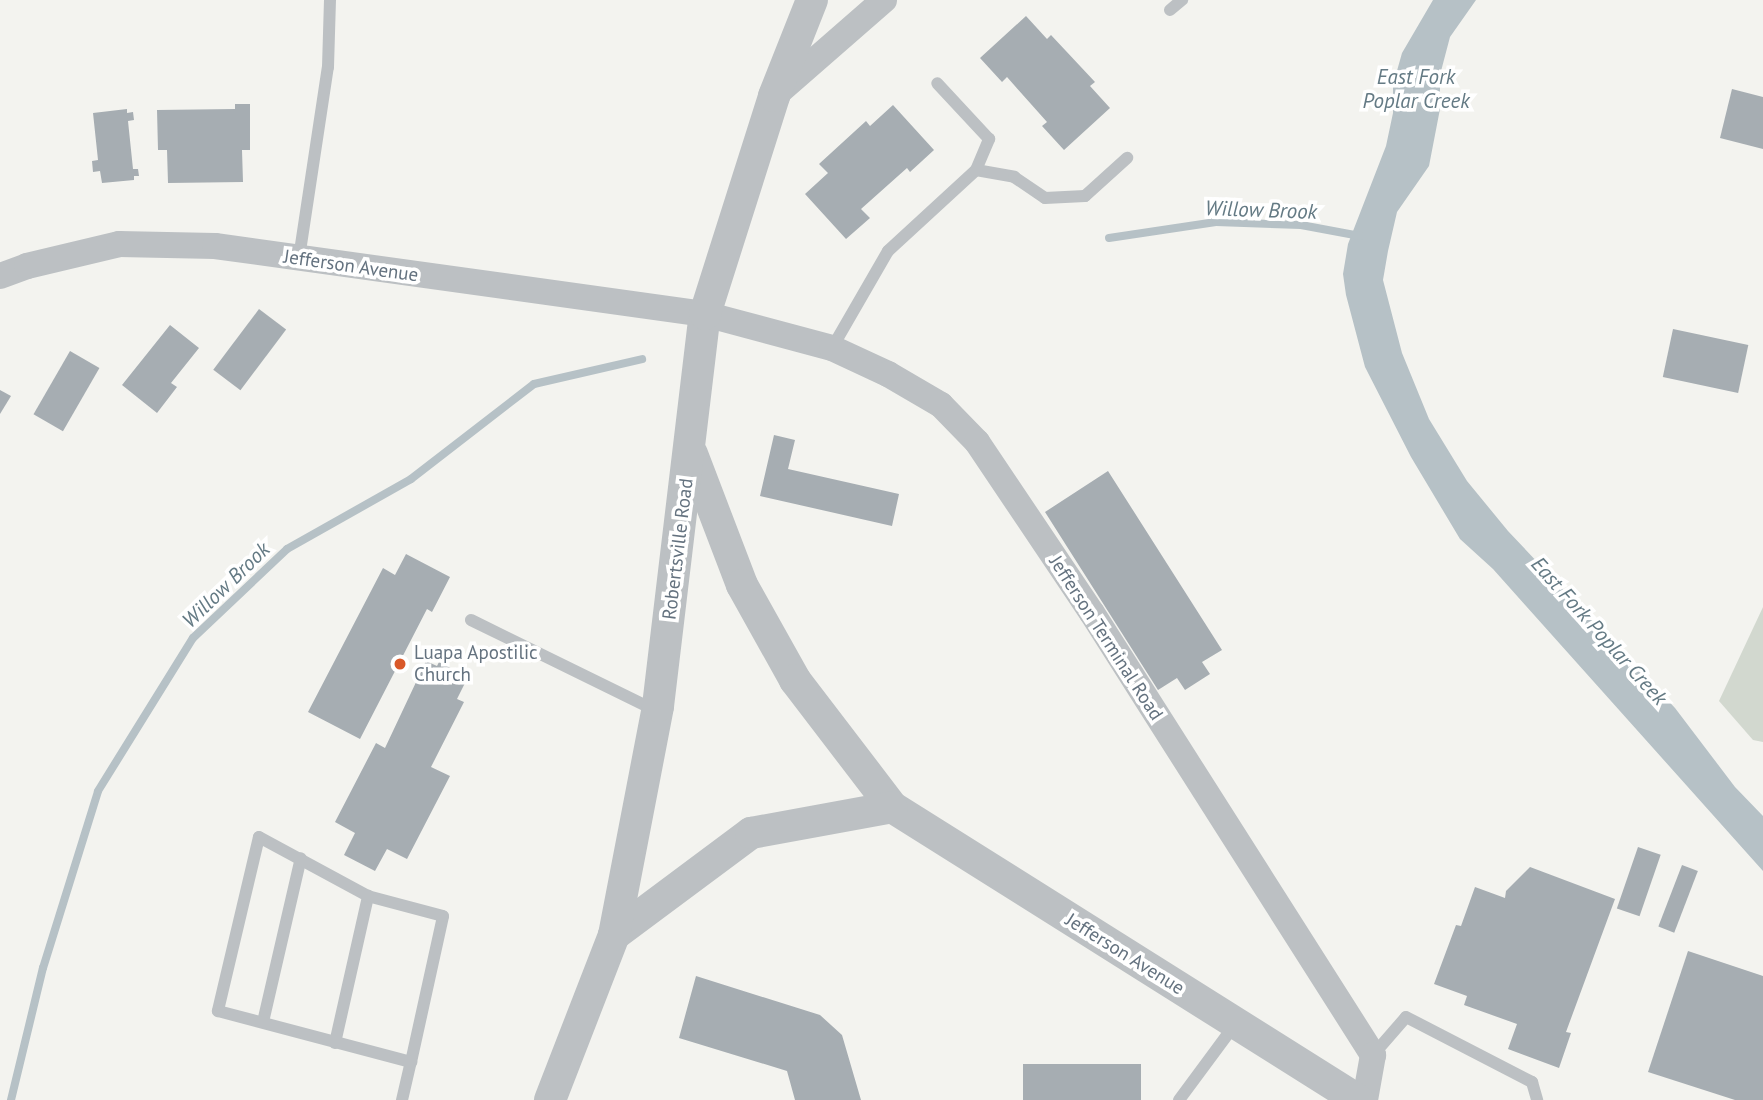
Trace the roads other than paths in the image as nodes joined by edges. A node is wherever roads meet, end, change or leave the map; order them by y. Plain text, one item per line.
1 (330, 0) edge
2 (812, 0) edge
3 (884, 0) edge
4 (1182, 0) edge
5 (1170, 10) dead end
6 (937, 83) dead end
7 (774, 96) junction
8 (1127, 158) dead end
9 (976, 170) junction
10 (299, 259) junction
11 (0, 276) edge
12 (705, 314) junction
13 (832, 348) junction
14 (691, 450) junction
15 (471, 620) dead end
16 (657, 711) junction
17 (892, 807) junction
18 (301, 858) junction
19 (368, 896) junction
20 (614, 935) junction
21 (263, 1022) junction
22 (1236, 1023) junction
23 (334, 1043) junction
24 (1373, 1055) junction
25 (411, 1062) junction
26 (402, 1100) edge
27 (550, 1100) edge
28 (1179, 1100) edge
29 (1358, 1100) edge
30 (1365, 1100) edge
31 (1537, 1100) edge

1 - 10 lane
2 - 7 street, Robertsville Road
3 - 7 street
4 - 5 lane
6 - 9 lane
7 - 12 street, Robertsville Road
8 - 9 lane
9 - 13 lane
10 - 11 street, Jefferson Avenue
10 - 12 street, Jefferson Avenue
12 - 13 street, Jefferson Terminal Road
12 - 14 street, Robertsville Road
13 - 24 street, Jefferson Terminal Road
14 - 16 street, Robertsville Road
14 - 17 street, Jefferson Avenue
15 - 16 lane
16 - 20 street, Robertsville Road
17 - 20 street
17 - 22 street, Jefferson Avenue
18 - 19 lane
18 - 21 lane
18 - 21 lane
19 - 23 lane
19 - 25 lane
20 - 27 street, Robertsville Road
21 - 23 lane
22 - 28 lane
22 - 29 street, Jefferson Avenue
23 - 25 lane
24 - 30 street
24 - 31 lane
25 - 26 lane

